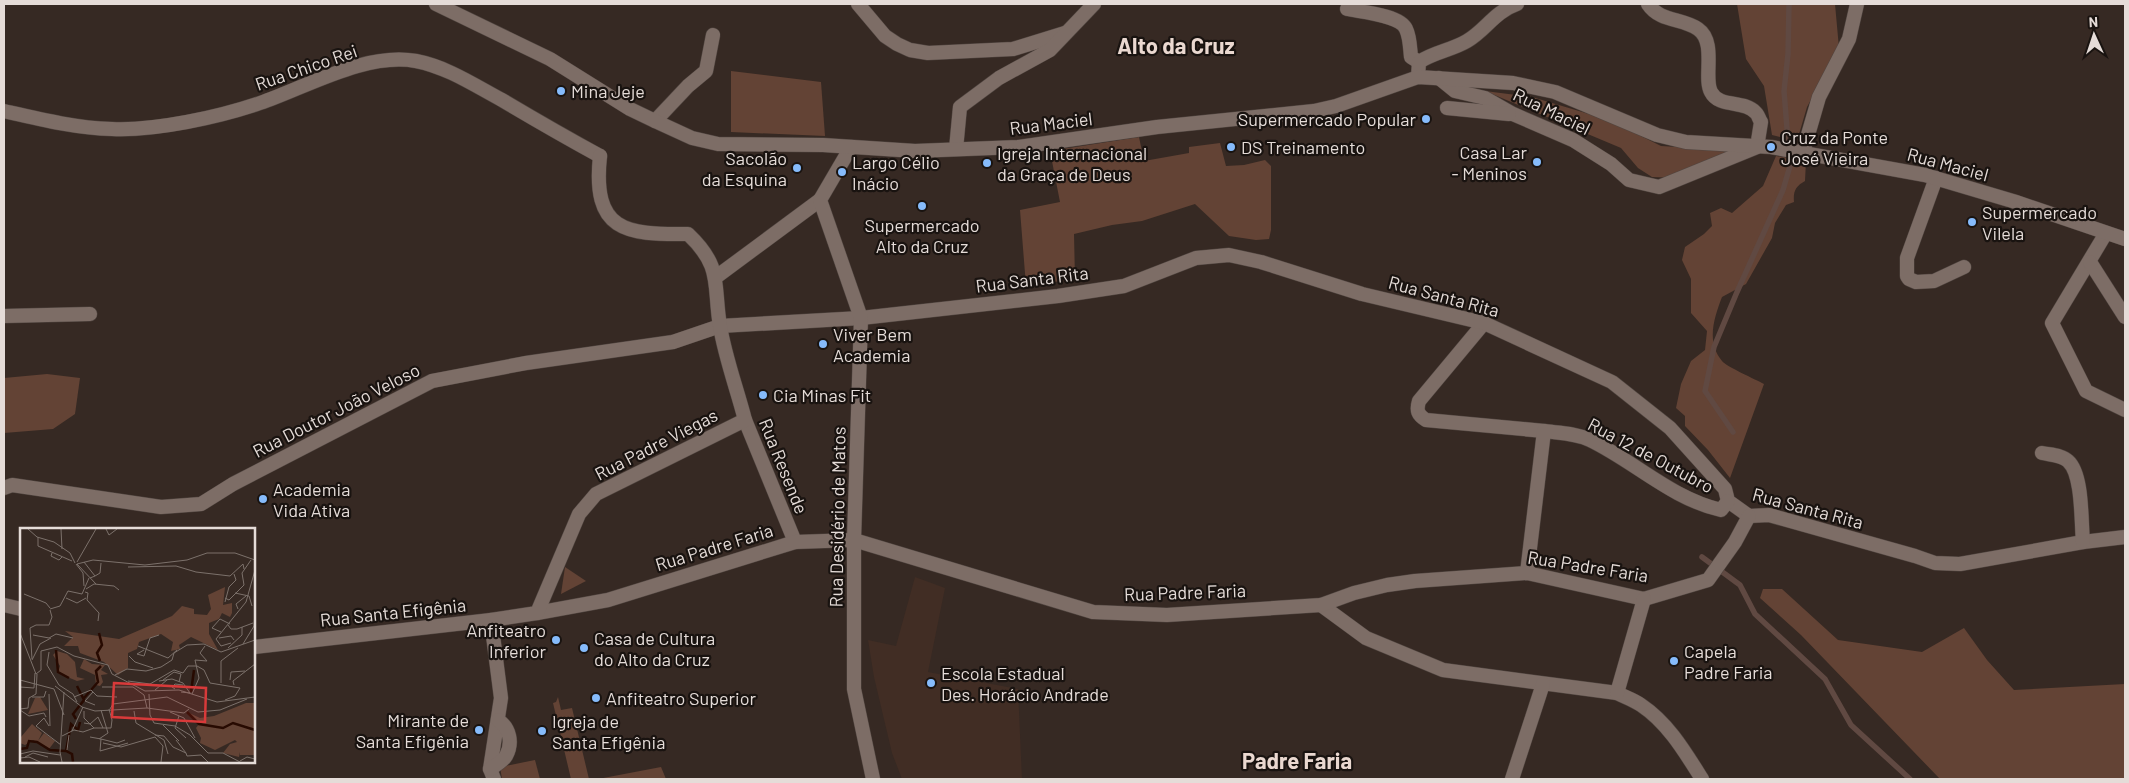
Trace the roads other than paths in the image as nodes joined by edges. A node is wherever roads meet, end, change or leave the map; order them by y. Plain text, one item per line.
1 (436, 4) edge
2 (858, 4) edge
3 (1094, 4) edge
4 (1353, 4) edge
5 (1648, 4) edge
6 (1857, 4) edge
7 (1507, 5) edge
8 (1065, 33) junction
9 (712, 35) dead end
10 (1419, 62) junction
11 (1418, 78) junction
12 (1439, 78) junction
13 (1448, 108) dead end
14 (4, 111) edge
15 (1513, 114) junction
16 (655, 121) junction
17 (850, 146) junction
18 (1764, 147) junction
19 (956, 149) junction
20 (1798, 151) junction
21 (600, 156) joint
22 (1936, 178) junction
23 (820, 200) junction
24 (2106, 233) junction
25 (2125, 239) edge
26 (2090, 262) junction
27 (1964, 267) dead end
28 (716, 277) junction
29 (90, 314) dead end
30 (4, 316) edge
31 (2125, 317) edge
32 (861, 318) junction
33 (1484, 323) junction
34 (720, 326) junction
35 (2125, 410) edge
36 (745, 420) junction
37 (1544, 431) junction
38 (2042, 454) dead end
39 (4, 488) edge
40 (1728, 501) junction
41 (1750, 516) junction
42 (2125, 538) edge
43 (854, 540) junction
44 (795, 542) junction
45 (2083, 542) junction
46 (1527, 573) junction
47 (1644, 598) junction
48 (4, 605) edge
49 (1321, 605) junction
50 (20, 609) edge
51 (537, 613) junction
52 (491, 620) junction
53 (255, 647) edge
54 (1543, 684) junction
55 (1617, 693) junction
56 (492, 774) edge
57 (873, 779) edge
58 (1512, 779) edge
59 (1702, 779) edge

1 - 16 street, Rua Maciel
2 - 8 street
3 - 8 street
4 - 10 street
5 - 18 street
6 - 20 street
7 - 10 street
8 - 19 street
9 - 16 street
10 - 11 street
11 - 12 street, Rua Maciel
11 - 19 street, Rua Maciel
12 - 15 street, Rua Maciel
12 - 18 street, Rua Maciel
13 - 15 street
14 - 21 street, Rua Chico Rei
15 - 18 street, Rua Maciel
16 - 17 street, Rua Maciel
17 - 19 street, Rua Maciel
17 - 23 street
18 - 20 street, Rua Maciel
20 - 22 street, Rua Maciel
21 - 28 street, Rua Resende
22 - 24 street, Rua Maciel
22 - 27 street
23 - 28 street
23 - 32 street, Rua Desidério de Matos
24 - 25 street, Rua Maciel
24 - 26 street
26 - 31 street
26 - 35 street
28 - 34 street, Rua Resende
29 - 30 street
32 - 33 street, Rua Santa Rita
32 - 34 street, Rua Santa Rita
32 - 43 street, Rua Desidério de Matos
33 - 37 street
33 - 40 street, Rua Santa Rita
34 - 36 street, Rua Resende
34 - 39 street, Rua Doutor João Veloso
36 - 44 street, Rua Resende
36 - 51 street, Rua Padre Viegas
37 - 40 street, Rua 12 de Outubro
37 - 46 street
38 - 45 street
40 - 41 street, Rua Santa Rita
41 - 45 street, Rua Santa Rita
41 - 47 street, Rua Padre Faria
42 - 45 street, Rua Santa Rita
43 - 44 street, Rua Padre Faria
43 - 49 street, Rua Padre Faria
43 - 57 street, Rua Desidério de Matos
44 - 51 street, Rua Padre Faria
46 - 47 street, Rua Padre Faria
46 - 49 street, Rua Padre Faria
47 - 55 street
48 - 50 street
49 - 54 street
51 - 52 street, Rua Santa Efigênia
52 - 53 street, Rua Santa Efigênia
52 - 56 street
54 - 55 street
54 - 58 street
55 - 59 street

